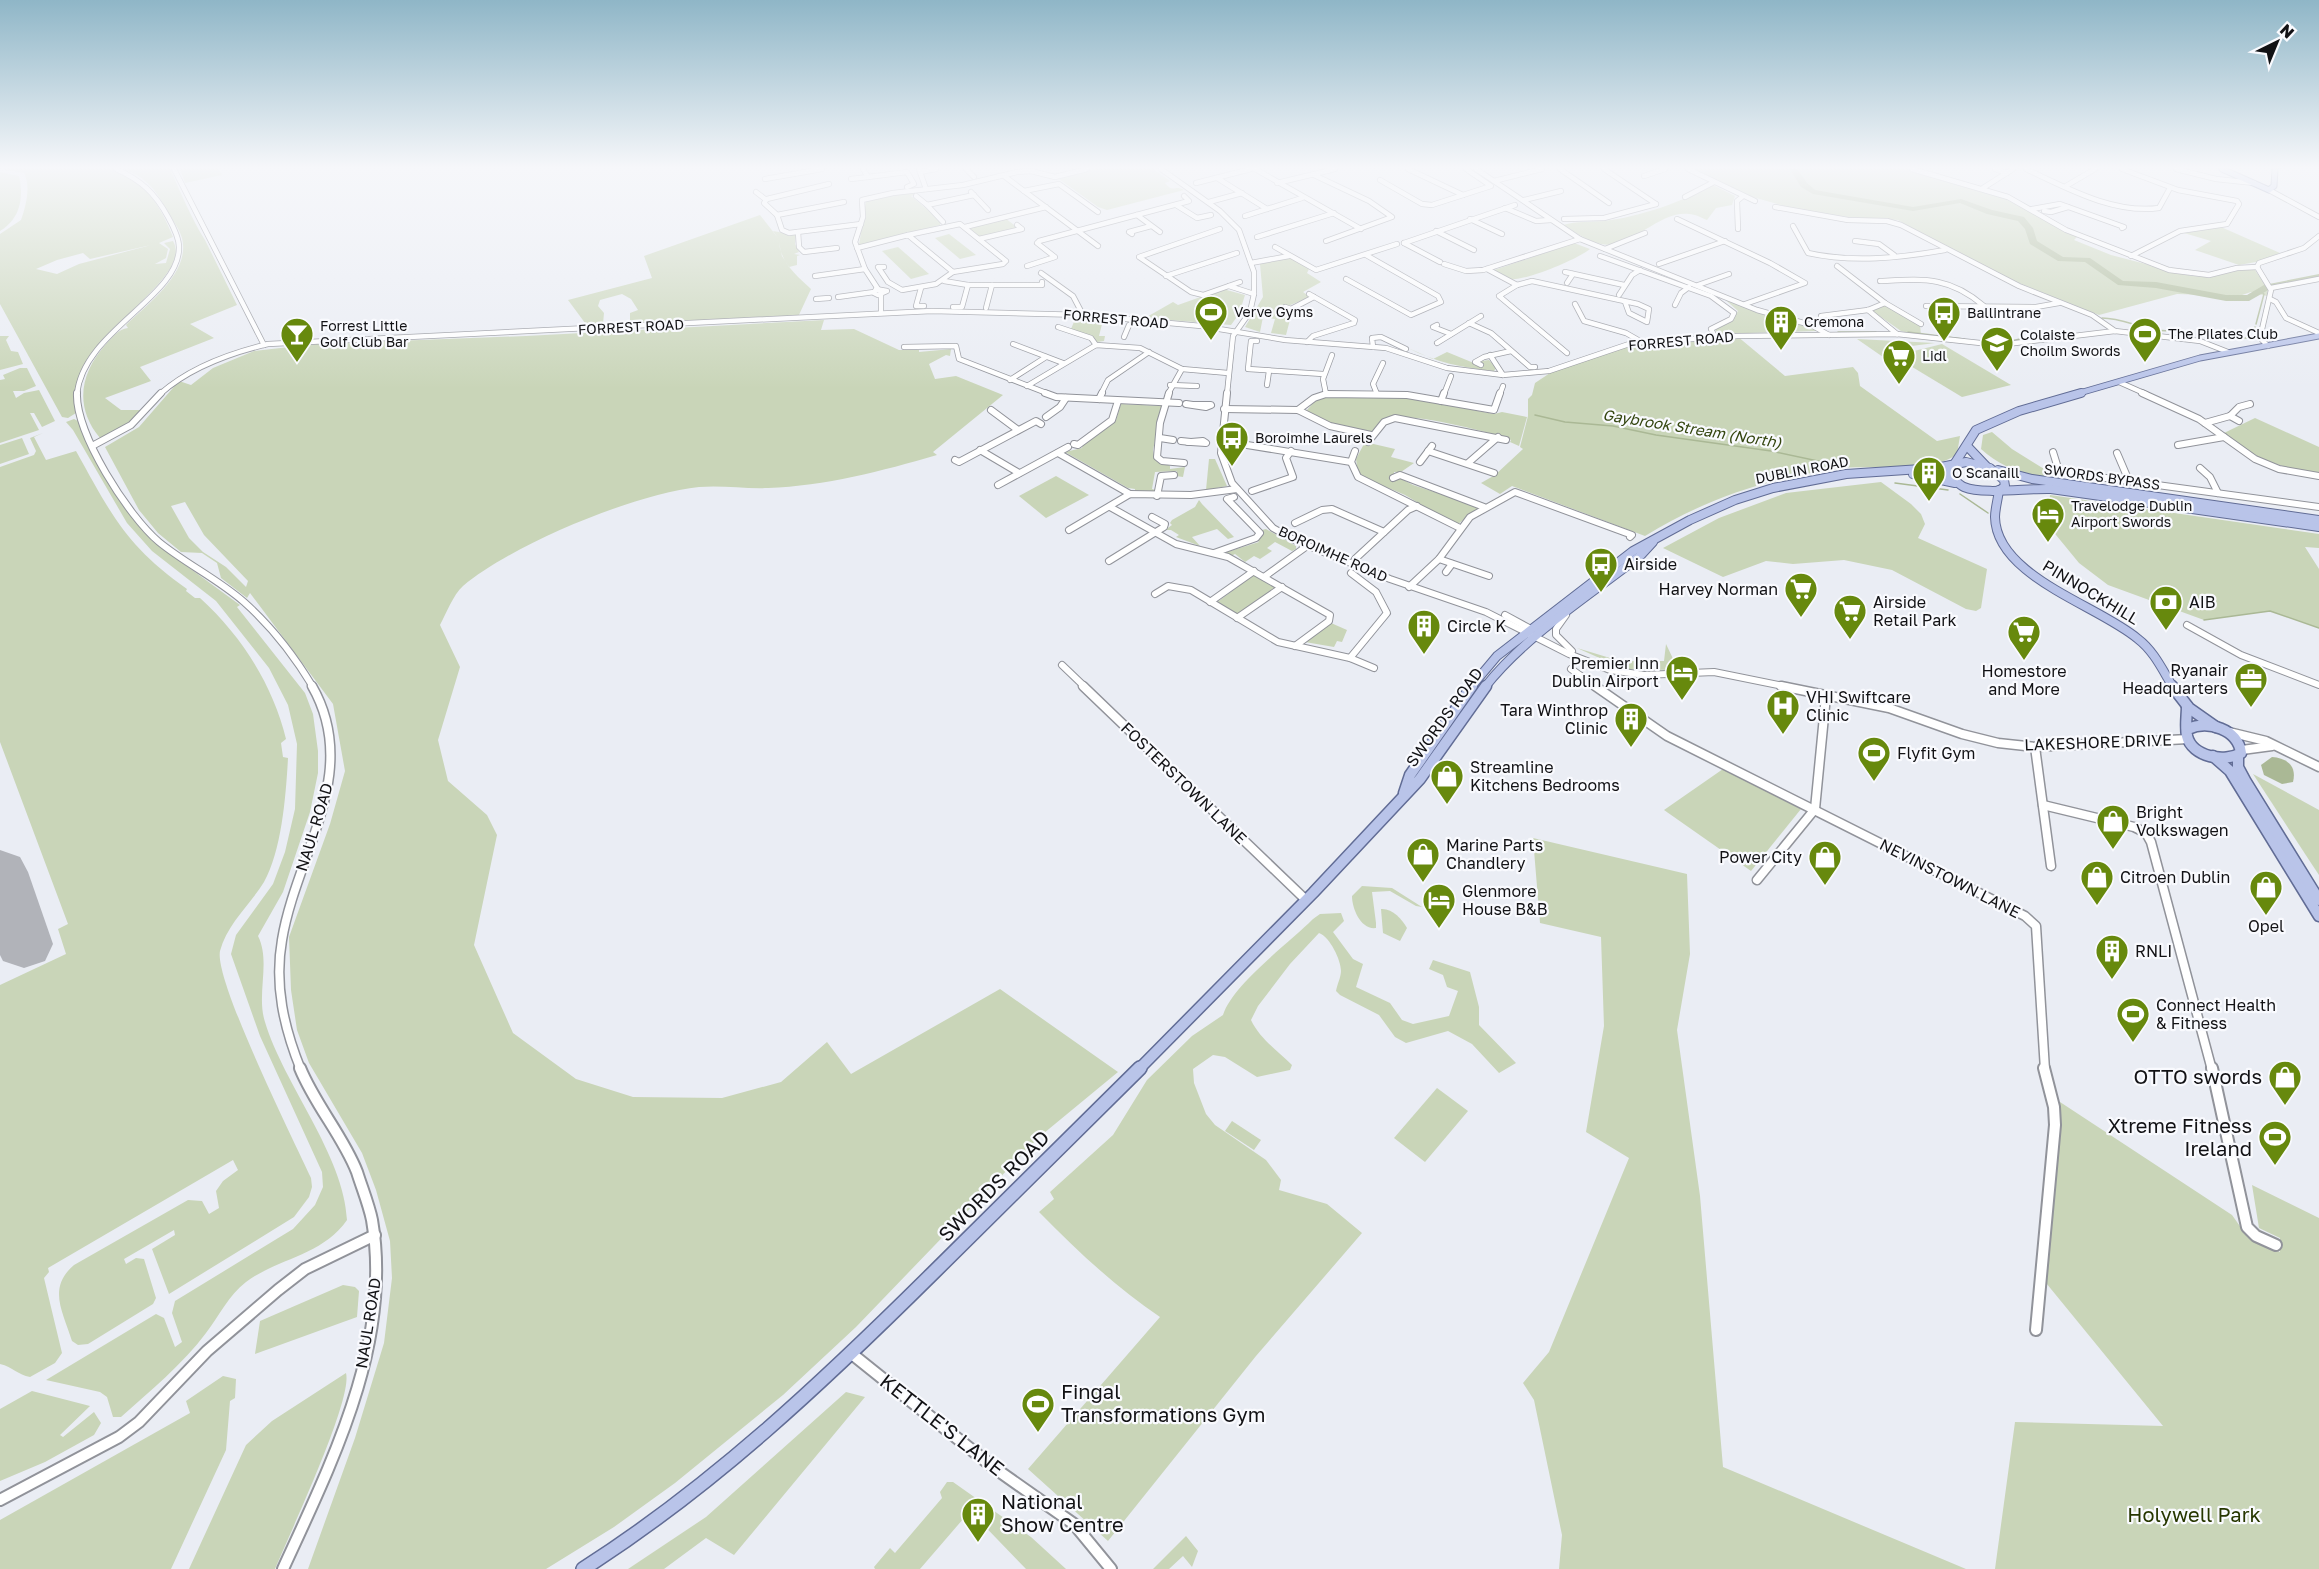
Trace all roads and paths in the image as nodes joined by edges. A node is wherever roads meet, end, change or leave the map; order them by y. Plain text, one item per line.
1 (178, 242) edge
2 (211, 242) edge
3 (799, 242) edge
4 (855, 242) edge
5 (880, 242) edge
6 (917, 242) edge
7 (983, 242) edge
8 (1038, 242) edge
9 (1093, 242) edge
10 (1180, 242) edge
11 (1243, 242) edge
12 (1406, 242) edge
13 (1458, 242) edge
14 (1567, 242) edge
15 (1590, 242) edge
16 (1622, 242) edge
17 (1725, 242) joint
18 (1802, 242) edge
19 (1865, 242) edge
20 (1931, 242) edge
21 (2097, 242) edge
22 (2158, 242) edge
23 (2313, 242) edge
24 (1397, 244) dead end
25 (1098, 246) dead end
26 (837, 248) dead end
27 (857, 248) junction
28 (1275, 248) dead end
29 (1605, 249) junction
30 (1474, 250) dead end
31 (1945, 250) junction
32 (1237, 253) dead end
33 (1289, 255) junction
34 (1366, 255) junction
35 (1894, 255) junction
36 (1600, 256) dead end
37 (2131, 256) junction
38 (1251, 263) junction
39 (1659, 264) dead end
40 (1032, 266) dead end
41 (884, 267) dead end
42 (2258, 267) junction
43 (1849, 268) dead end
44 (866, 269) junction
45 (1487, 269) junction
46 (1640, 270) junction
47 (953, 272) junction
48 (1565, 272) dead end
49 (1041, 273) dead end
50 (1573, 274) junction
51 (1729, 274) dead end
52 (815, 276) dead end
53 (1166, 276) junction
54 (1346, 279) dead end
55 (2319, 279) edge
56 (944, 281) junction
57 (1880, 281) dead end
58 (1042, 282) dead end
59 (1240, 282) dead end
60 (1566, 283) dead end
61 (968, 285) junction
62 (992, 285) junction
63 (1517, 285) junction
64 (1624, 285) junction
65 (1698, 285) junction
66 (1229, 286) junction
67 (2270, 286) junction
68 (1689, 287) junction
69 (921, 288) junction
70 (898, 289) junction
71 (887, 290) junction
72 (876, 291) junction
73 (1254, 294) junction
74 (881, 295) junction
75 (1619, 295) dead end
76 (838, 297) dead end
77 (829, 298) dead end
78 (816, 299) dead end
79 (2270, 299) junction
80 (1625, 302) junction
81 (1885, 303) junction
82 (2060, 303) junction
83 (1575, 304) dead end
84 (1745, 304) junction
85 (1675, 305) dead end
86 (924, 306) dead end
87 (1926, 306) dead end
88 (1984, 306) junction
89 (953, 307) dead end
90 (1285, 307) dead end
91 (986, 308) dead end
92 (1868, 310) junction
93 (881, 314) junction
94 (1083, 315) junction
95 (1411, 315) junction
96 (1481, 316) dead end
97 (1821, 316) dead end
98 (1420, 320) dead end
99 (1469, 323) junction
100 (1921, 324) dead end
101 (1129, 325) dead end
102 (1437, 325) dead end
103 (1058, 327) dead end
104 (1236, 331) junction
105 (2115, 331) junction
106 (1451, 334) junction
107 (1897, 334) junction
108 (2319, 334) edge
109 (1829, 335) junction
110 (1715, 337) junction
111 (1123, 341) junction
112 (1257, 341) dead end
113 (1640, 341) junction
114 (1307, 342) junction
115 (1437, 343) dead end
116 (1013, 344) dead end
117 (264, 345) junction
118 (1096, 345) junction
119 (1373, 346) junction
120 (2268, 346) junction
121 (904, 347) dead end
122 (1511, 351) junction
123 (1149, 352) junction
124 (2228, 352) junction
125 (1567, 353) dead end
126 (1419, 354) dead end
127 (1332, 355) dead end
128 (1490, 355) junction
129 (1046, 357) junction
130 (1063, 363) junction
131 (1383, 363) dead end
132 (1481, 365) dead end
133 (1535, 366) dead end
134 (1182, 369) junction
135 (1269, 371) junction
136 (1228, 373) junction
137 (1323, 374) junction
138 (1503, 375) junction
139 (1451, 376) dead end
140 (1010, 380) junction
141 (2119, 382) junction
142 (1267, 384) dead end
143 (1170, 385) junction
144 (1027, 386) junction
145 (1197, 386) dead end
146 (1503, 386) dead end
147 (1326, 394) junction
148 (1377, 394) junction
149 (1066, 398) junction
150 (1099, 399) junction
151 (1118, 401) junction
152 (1441, 401) junction
153 (1165, 403) junction
154 (1179, 404) dead end
155 (2250, 404) dead end
156 (1224, 409) junction
157 (991, 410) dead end
158 (1298, 410) junction
159 (2230, 416) junction
160 (1046, 417) dead end
161 (2239, 421) dead end
162 (2205, 423) junction
163 (1041, 424) dead end
164 (1018, 430) junction
165 (1497, 437) junction
166 (2224, 437) junction
167 (1160, 438) junction
168 (1173, 440) dead end
169 (1506, 440) dead end
170 (1181, 441) dead end
171 (1188, 442) dead end
172 (1241, 444) dead end
173 (94, 445) junction
174 (1967, 446) junction
175 (2178, 446) dead end
176 (980, 450) junction
177 (1291, 451) junction
178 (1355, 451) dead end
179 (2053, 452) dead end
180 (1058, 453) junction
181 (2117, 453) dead end
182 (955, 460) dead end
183 (1351, 462) junction
184 (1420, 462) dead end
185 (1184, 463) dead end
186 (1468, 463) junction
187 (1952, 465) junction
188 (1988, 467) junction
189 (2200, 468) dead end
190 (1896, 471) junction
191 (1019, 473) junction
192 (1494, 473) dead end
193 (1174, 475) dead end
194 (2319, 476) edge
195 (1393, 477) dead end
196 (2129, 481) junction
197 (1957, 483) junction
198 (998, 485) dead end
199 (1237, 489) junction
200 (1974, 490) junction
201 (2000, 490) junction
202 (1252, 491) dead end
203 (2218, 493) junction
204 (1130, 494) junction
205 (1157, 496) junction
206 (1234, 497) dead end
207 (1995, 501) junction
208 (1417, 506) junction
209 (1110, 507) junction
210 (1484, 507) junction
211 (2319, 507) edge
212 (1152, 517) dead end
213 (2319, 520) edge
214 (1295, 523) dead end
215 (2319, 527) edge
216 (1460, 528) junction
217 (1069, 530) dead end
218 (1155, 532) junction
219 (1384, 532) junction
220 (1630, 537) dead end
221 (1653, 542) junction
222 (1307, 546) junction
223 (1213, 553) junction
224 (1355, 559) dead end
225 (1439, 559) junction
226 (1109, 561) dead end
227 (1452, 564) junction
228 (1254, 571) junction
229 (1446, 572) dead end
230 (1351, 573) dead end
231 (1489, 576) dead end
232 (1264, 577) junction
233 (1282, 587) junction
234 (1409, 587) junction
235 (1155, 594) dead end
236 (1209, 602) junction
237 (1566, 615) junction
238 (1238, 618) junction
239 (2187, 625) dead end
240 (1528, 630) junction
241 (1538, 636) junction
242 (1295, 646) junction
243 (1572, 651) junction
244 (1350, 658) junction
245 (1588, 662) junction
246 (1062, 665) dead end
247 (1374, 668) dead end
248 (1571, 669) dead end
249 (2319, 685) edge
250 (1826, 696) junction
251 (2187, 706) junction
252 (2220, 729) junction
253 (2188, 734) junction
254 (2276, 746) junction
255 (2035, 747) junction
256 (2240, 753) junction
257 (2213, 756) junction
258 (2319, 767) edge
259 (1402, 797) junction
260 (2043, 805) junction
261 (1815, 809) junction
262 (2051, 866) dead end
263 (1757, 880) dead end
264 (1306, 900) junction
265 (2319, 900) edge
266 (2319, 916) edge
267 (375, 1235) junction
268 (2276, 1245) dead end
269 (2036, 1330) dead end
270 (852, 1353) junction
271 (0, 1500) edge
272 (283, 1569) edge
273 (583, 1569) edge
274 (1111, 1569) edge

1 - 173 street, NAUL ROAD
2 - 117 street
3 - 26 street
4 - 27 street
5 - 27 street
6 - 47 street
7 - 47 street
8 - 40 street
9 - 25 street
10 - 53 street
11 - 38 street
12 - 45 street
13 - 30 street
14 - 45 street
15 - 29 street
16 - 29 street
17 - 39 street
17 - 84 street
18 - 35 street
19 - 35 street
20 - 31 street
21 - 37 street
22 - 37 street
23 - 42 street
24 - 34 street
27 - 44 street
28 - 33 street
29 - 65 street
31 - 35 street
31 - 82 street
32 - 53 street
33 - 34 street
33 - 38 street
34 - 95 street
36 - 46 street
37 - 42 street
38 - 73 street
41 - 70 street
42 - 67 street
43 - 81 street
44 - 52 street
44 - 72 street
45 - 63 street
46 - 64 street
46 - 68 street
47 - 56 street
48 - 50 street
49 - 94 street
50 - 60 street
50 - 64 street
51 - 65 street
53 - 66 street
54 - 95 street
55 - 67 street
56 - 61 street
56 - 69 street
57 - 88 street
58 - 62 street
59 - 66 street
61 - 62 street
61 - 89 street
62 - 91 street
63 - 80 street
63 - 125 street
64 - 75 street
65 - 84 street
66 - 73 street
67 - 79 street
68 - 85 street
68 - 110 street
69 - 70 street
69 - 86 street
70 - 71 street
71 - 72 street
71 - 74 street
72 - 74 street
72 - 76 street
73 - 104 street
74 - 93 street
77 - 78 street
79 - 108 street
79 - 120 street
80 - 80 street
81 - 92 street
81 - 100 street
82 - 88 street
82 - 105 street
83 - 113 street
84 - 109 street
87 - 88 street
90 - 114 street
92 - 97 street
92 - 107 street
93 - 94 street, FORREST ROAD
93 - 117 street, FORREST ROAD
94 - 104 street, FORREST ROAD
95 - 98 street
96 - 99 street
99 - 106 street
99 - 122 street
101 - 111 street
102 - 106 street
103 - 118 street
104 - 114 street, FORREST ROAD
104 - 136 street, BOROIMHE ROAD
105 - 107 street, FORREST ROAD
105 - 124 street, FORREST ROAD
106 - 115 street
107 - 109 street, FORREST ROAD
108 - 120 main road
109 - 110 street, FORREST ROAD
110 - 113 street, FORREST ROAD
111 - 118 street
111 - 123 street
112 - 135 street
113 - 138 street, FORREST ROAD
114 - 119 street, FORREST ROAD
116 - 129 street
117 - 173 street, FORREST ROAD
118 - 130 street
119 - 126 street
119 - 138 street, FORREST ROAD
120 - 124 main road
121 - 140 street
122 - 128 street
122 - 133 street
123 - 134 street
123 - 150 street
124 - 141 main road
127 - 137 street
128 - 132 street
128 - 138 street
129 - 130 street
129 - 140 street
130 - 144 street
131 - 148 street
134 - 136 street
134 - 143 street
135 - 137 street
135 - 142 street
136 - 156 street, BOROIMHE ROAD
137 - 147 street
139 - 152 street
140 - 144 street
141 - 162 street
141 - 174 main road
143 - 145 street
143 - 153 street
144 - 149 street
146 - 152 street
147 - 148 street
147 - 158 street
148 - 152 street
149 - 150 street
149 - 160 street
150 - 151 street
151 - 153 street
151 - 180 street
153 - 154 street
153 - 167 street
155 - 159 street
156 - 158 street
156 - 199 street, BOROIMHE ROAD
157 - 164 street
158 - 165 street
159 - 161 street
159 - 162 street
162 - 166 street
163 - 164 street
164 - 176 street
165 - 169 street
165 - 186 street
166 - 175 street
166 - 194 street
167 - 168 street
167 - 185 street
170 - 171 street
172 - 177 street
173 - 267 street, NAUL ROAD
174 - 187 main road
174 - 188 main road
176 - 182 street
176 - 191 street
177 - 183 street
177 - 202 street
178 - 183 street
179 - 196 street
180 - 191 street
180 - 204 street
181 - 196 street
183 - 208 street
184 - 186 street
186 - 192 street
187 - 188 main road, SWORDS BYPASS
187 - 190 main road, SWORDS BYPASS
187 - 197 main road
188 - 201 main road
188 - 213 main road, SWORDS BYPASS
189 - 203 street
190 - 197 main road
190 - 221 main road, DUBLIN ROAD
191 - 198 street
193 - 205 street
195 - 210 street
196 - 203 street
197 - 200 main road
199 - 205 street
199 - 222 street, BOROIMHE ROAD
200 - 201 main road, SWORDS BYPASS
200 - 207 main road
201 - 207 main road, PINNOCKHILL
201 - 215 main road, SWORDS BYPASS
203 - 211 street
204 - 205 street
204 - 209 street
206 - 223 street
207 - 251 main road, PINNOCKHILL
208 - 216 street
208 - 219 street
209 - 217 street
209 - 218 street
210 - 216 street
210 - 220 street
212 - 218 street
214 - 219 street
216 - 225 street
218 - 223 street
218 - 226 street
219 - 224 street
221 - 237 main road, DUBLIN ROAD
221 - 240 main road, DUBLIN ROAD
222 - 232 street
222 - 234 street, BOROIMHE ROAD
223 - 228 street
225 - 227 street
225 - 234 street
227 - 229 street
227 - 231 street
228 - 232 street
228 - 236 street
230 - 244 street
232 - 233 street
233 - 238 street
233 - 242 street
234 - 240 street, BOROIMHE ROAD
235 - 236 street
236 - 238 street
237 - 241 main road, DUBLIN ROAD
237 - 243 street
238 - 242 street
239 - 249 street
240 - 241 street, LAKESHORE DRIVE
240 - 259 main road, SWORDS ROAD
241 - 243 street, LAKESHORE DRIVE
241 - 245 street, LAKESHORE DRIVE
241 - 259 main road, SWORDS ROAD
242 - 244 street
243 - 245 street, LAKESHORE DRIVE
244 - 247 street
245 - 250 street, LAKESHORE DRIVE
246 - 264 street, FOSTERSTOWN LANE
248 - 261 street, NEVINSTOWN LANE
250 - 255 street, LAKESHORE DRIVE
250 - 261 street
251 - 252 main road, PINNOCKHILL
251 - 253 main road
252 - 253 main road
252 - 254 street
252 - 256 main road, PINNOCKHILL
253 - 255 street, LAKESHORE DRIVE
253 - 257 main road
254 - 256 street
254 - 258 street
255 - 260 street
256 - 257 main road
256 - 265 main road
257 - 266 main road
259 - 264 main road, SWORDS ROAD
260 - 262 street
260 - 268 street
261 - 263 street
261 - 269 street, NEVINSTOWN LANE
264 - 270 main road, SWORDS ROAD
267 - 271 street
267 - 272 street, NAUL ROAD
270 - 273 main road, SWORDS ROAD
270 - 274 street, KETTLE'S LANE

